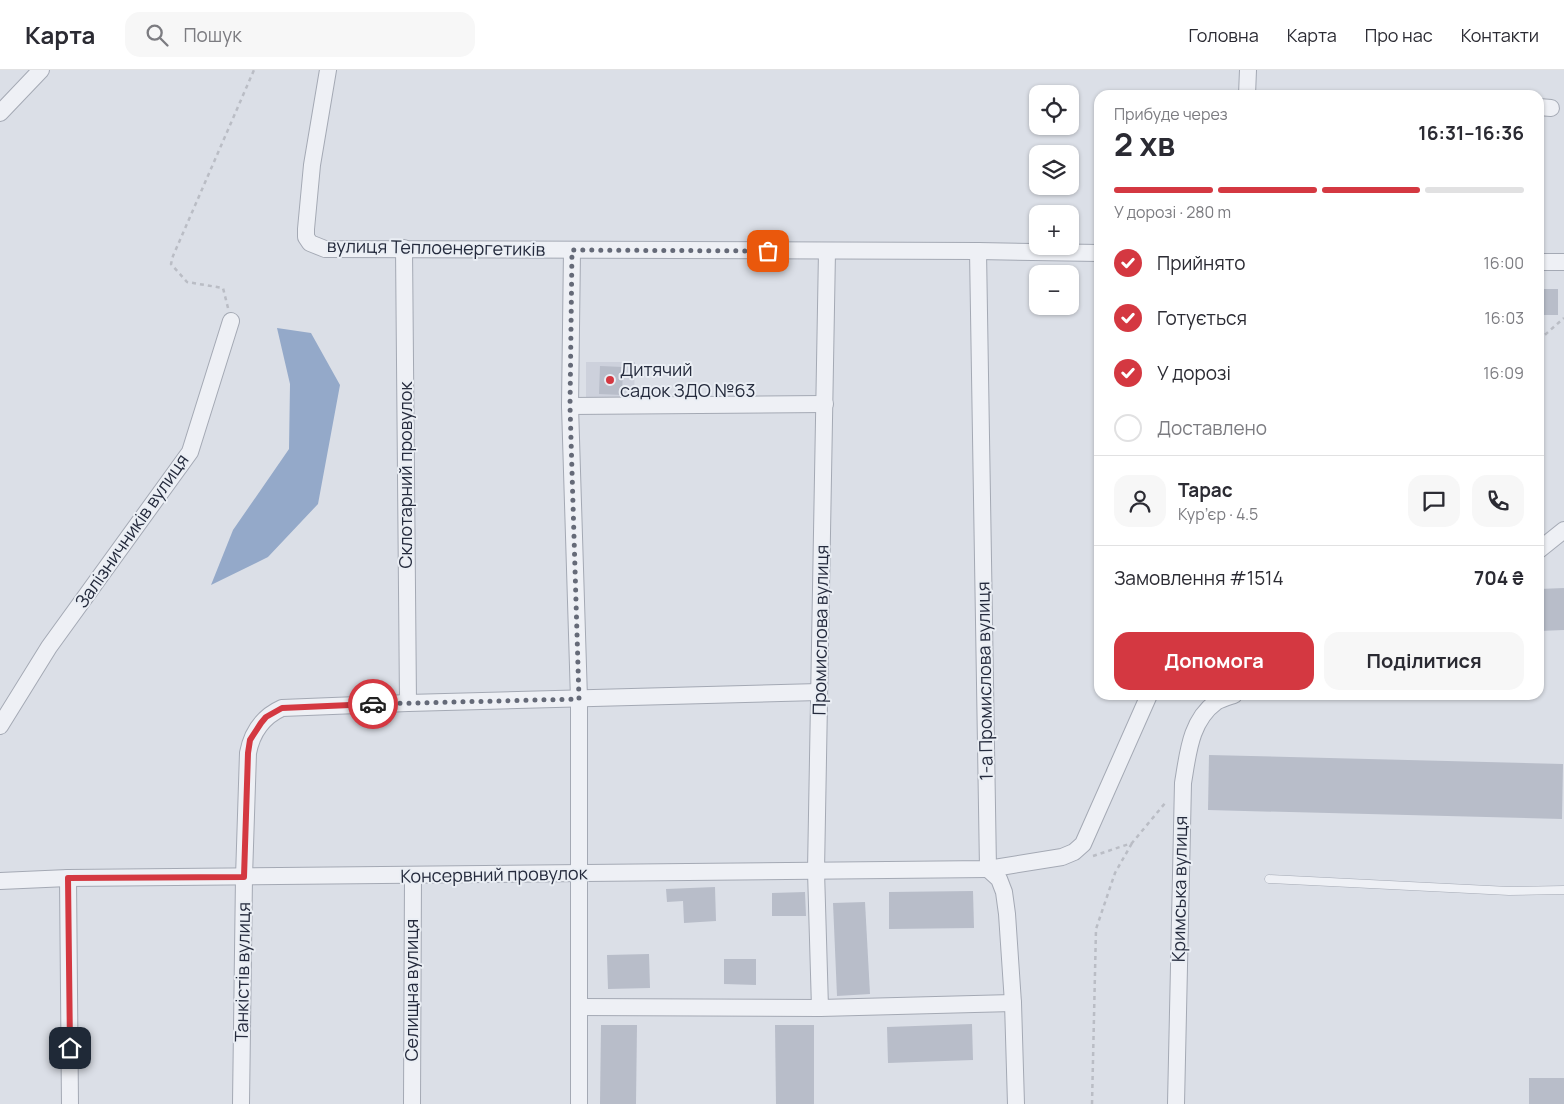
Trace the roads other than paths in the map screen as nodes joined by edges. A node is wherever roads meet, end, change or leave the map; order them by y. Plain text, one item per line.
1 (41, 70) edge
2 (328, 70) edge
3 (1248, 70) edge
4 (1247, 90) edge
5 (0, 113) edge
6 (404, 248) junction
7 (572, 250) junction
8 (827, 251) junction
9 (978, 251) junction
10 (1094, 253) edge
11 (1544, 262) edge
12 (1564, 262) edge
13 (231, 321) road end
14 (825, 404) junction
15 (570, 406) junction
16 (1564, 530) edge
17 (1544, 546) edge
18 (819, 692) junction
19 (579, 699) junction
20 (1146, 700) edge
21 (1221, 700) edge
22 (408, 702) junction
23 (0, 726) edge
24 (988, 869) junction
25 (816, 871) junction
26 (579, 874) junction
27 (413, 876) junction
28 (244, 877) junction
29 (68, 878) junction
30 (1269, 879) dead end
31 (0, 881) edge
32 (1564, 890) edge
33 (1013, 1004) junction
34 (580, 1007) junction
35 (820, 1008) junction
36 (70, 1104) edge
37 (241, 1104) edge
38 (412, 1104) edge
39 (579, 1104) edge
40 (1016, 1104) edge
41 (1176, 1104) edge

1 - 5 street
2 - 6 street, вулиця Теплоенергетиків
3 - 4 street
6 - 7 street, вулиця Теплоенергетиків
6 - 22 street, Склотарний провулок
7 - 8 street, вулиця Теплоенергетиків
7 - 15 street
8 - 9 street, вулиця Теплоенергетиків
8 - 14 street, Промислова вулиця
9 - 10 street, вулиця Теплоенергетиків
9 - 24 street, 1-а Промислова вулиця
11 - 12 street
13 - 23 street, Залізничників вулиця
14 - 15 street
14 - 18 street, Промислова вулиця
15 - 19 street
16 - 17 street
18 - 19 street
18 - 25 street, Промислова вулиця
19 - 22 street
19 - 26 street
20 - 24 street, Консервний провулок
21 - 41 street, Кримська вулиця
22 - 28 street, Танкістів вулиця
24 - 25 street, Консервний провулок
24 - 33 street
25 - 26 street, Консервний провулок
25 - 35 street, Промислова вулиця
26 - 27 street, Консервний провулок
26 - 34 street
27 - 28 street, Консервний провулок
27 - 38 street, Селищна вулиця
28 - 29 street, Консервний провулок
28 - 37 street, Танкістів вулиця
29 - 31 street, Консервний провулок
29 - 36 street
30 - 32 lane
33 - 35 street
33 - 40 street
34 - 35 street
34 - 39 street

